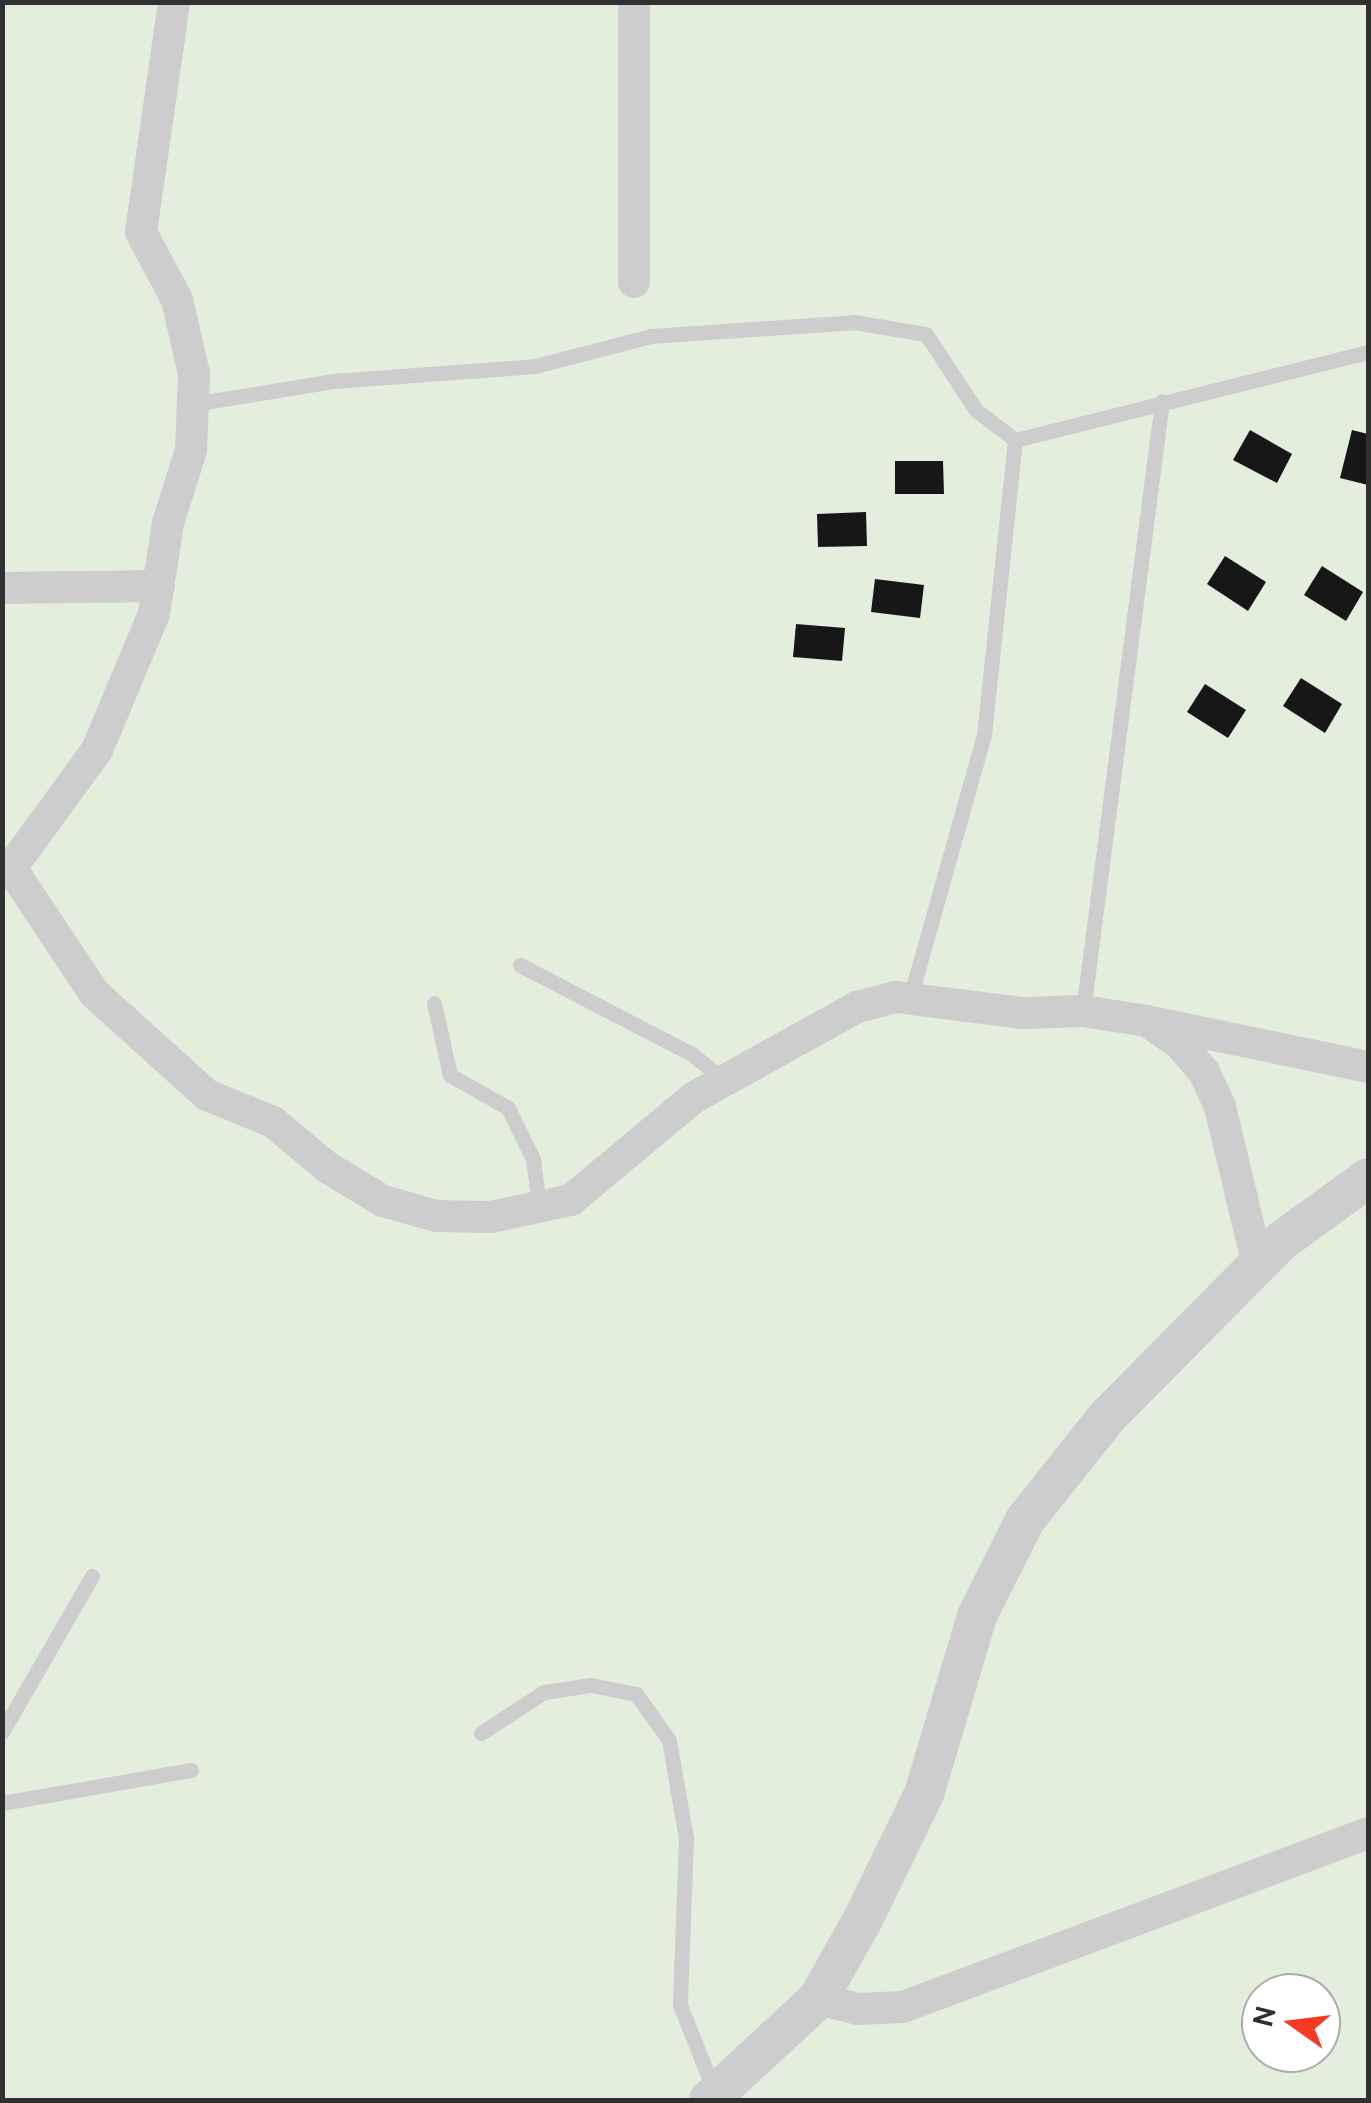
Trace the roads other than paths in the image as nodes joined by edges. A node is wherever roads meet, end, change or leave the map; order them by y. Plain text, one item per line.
1 (174, 2) edge
2 (634, 2) edge
3 (634, 282) dead end
4 (1368, 352) edge
5 (1162, 400) junction
6 (193, 404) junction
7 (1015, 440) junction
8 (158, 586) junction
9 (2, 588) edge
10 (10, 881) edge
11 (520, 966) dead end
12 (910, 998) junction
13 (434, 1003) dead end
14 (1083, 1011) junction
15 (1147, 1021) junction
16 (1368, 1066) edge
17 (725, 1081) junction
18 (1368, 1178) edge
19 (539, 1206) junction
20 (1258, 1265) junction
21 (92, 1576) dead end
22 (2, 1732) edge
23 (481, 1733) dead end
24 (190, 1770) dead end
25 (2, 1803) edge
26 (1368, 1833) edge
27 (818, 1999) junction
28 (712, 2098) edge

1 - 6 street
2 - 3 street
4 - 5 lane
5 - 7 lane
5 - 14 lane
6 - 7 lane
6 - 8 street
7 - 12 lane
8 - 9 street
8 - 10 street
10 - 19 street
11 - 17 lane
12 - 14 street
12 - 17 street
13 - 19 lane
14 - 15 street
15 - 16 street
15 - 20 street
17 - 19 street
18 - 20 street
20 - 27 street
21 - 22 lane
23 - 28 lane
24 - 25 lane
26 - 27 street
27 - 28 street

